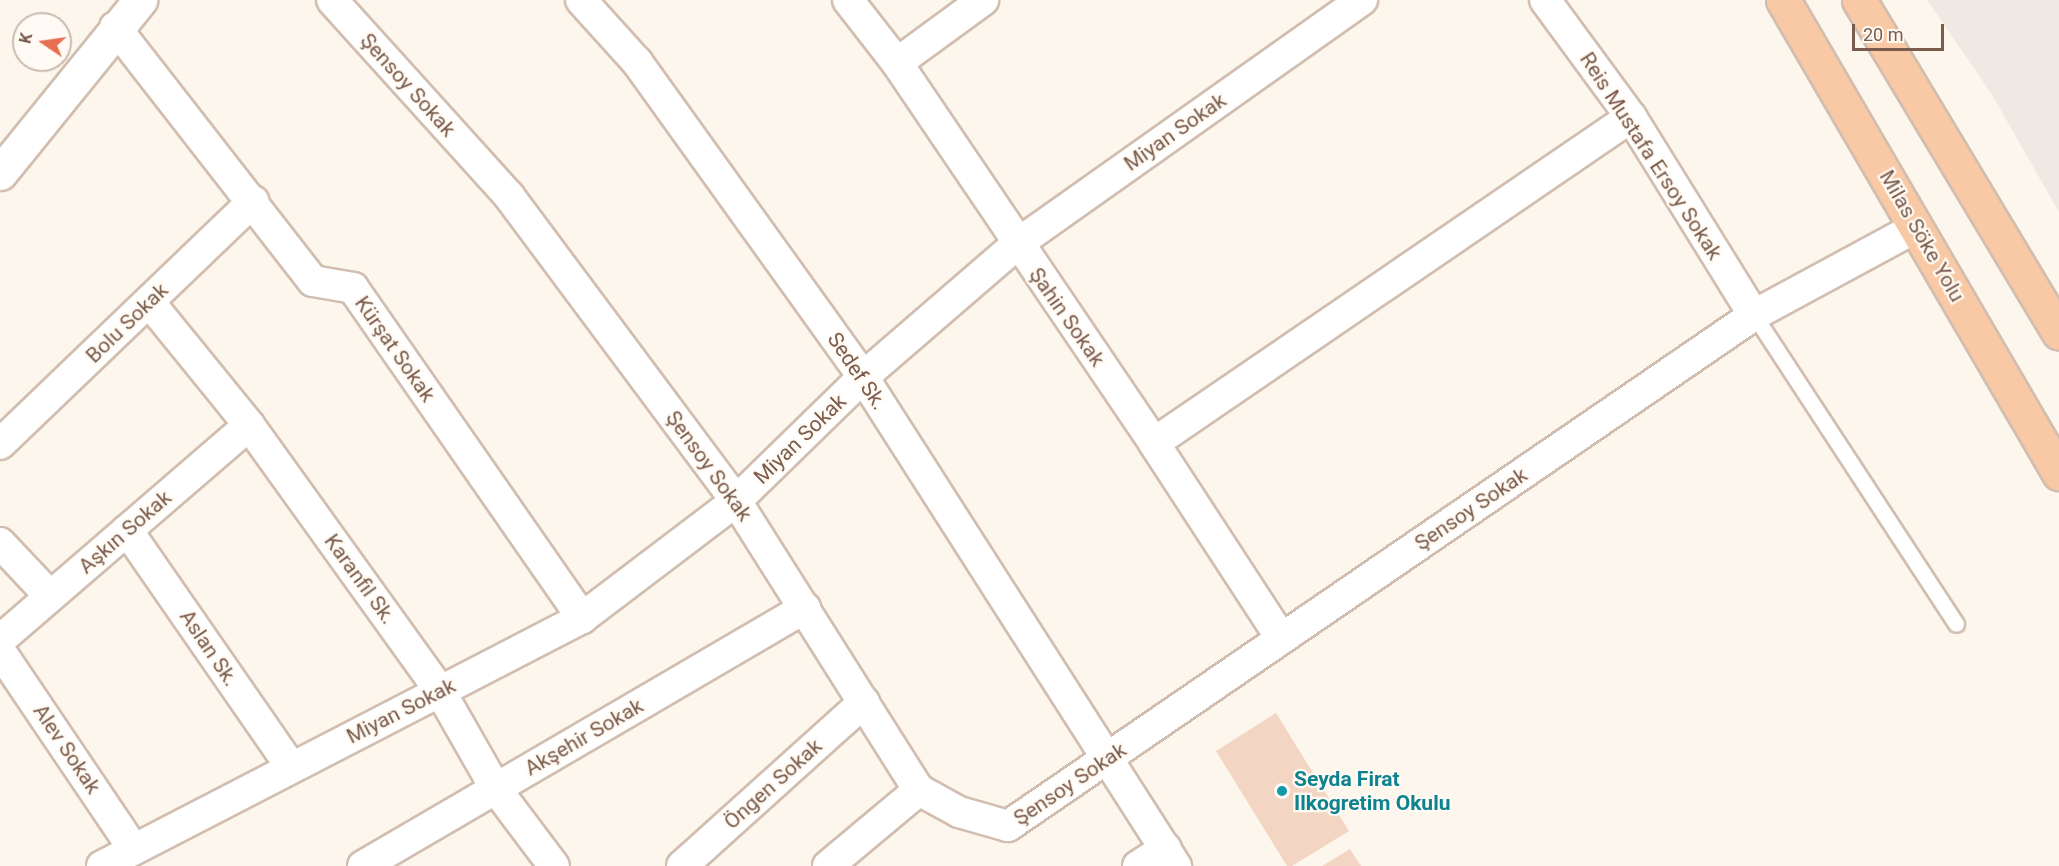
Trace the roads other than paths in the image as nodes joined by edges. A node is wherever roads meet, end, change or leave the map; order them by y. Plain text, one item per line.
1 (140, 0) edge
2 (332, 0) edge
3 (581, 0) edge
4 (848, 0) edge
5 (983, 0) edge
6 (1362, 0) edge
7 (1545, 0) edge
8 (1783, 0) edge
9 (1859, 0) edge
10 (115, 27) junction
11 (897, 63) junction
12 (1630, 117) junction
13 (0, 173) edge
14 (253, 201) junction
15 (1917, 227) junction
16 (1017, 244) junction
17 (150, 303) junction
18 (1754, 315) junction
19 (2059, 333) edge
20 (863, 377) junction
21 (249, 424) junction
22 (1154, 443) junction
23 (0, 444) edge
24 (2059, 473) edge
25 (736, 501) junction
26 (128, 530) junction
27 (0, 543) edge
28 (50, 596) junction
29 (805, 608) junction
30 (582, 618) junction
31 (1956, 624) dead end
32 (1281, 638) junction
33 (0, 640) edge
34 (0, 651) edge
35 (440, 691) junction
36 (864, 702) junction
37 (1106, 762) junction
38 (291, 767) junction
39 (496, 789) junction
40 (919, 790) junction
41 (134, 848) junction
42 (1171, 857) edge
43 (547, 863) edge
44 (102, 866) edge
45 (363, 866) edge
46 (682, 866) edge
47 (828, 866) edge
48 (1138, 866) edge

1 - 10 street
2 - 25 street, Şensoy Sokak
3 - 20 street, Sedef Sk.
4 - 11 street, Şahin Sokak
5 - 11 street
6 - 16 street, Miyan Sokak
7 - 12 street, Reis Mustafa Ersoy Sokak
8 - 15 highway, Milas Söke Yolu
9 - 19 highway
10 - 13 street
10 - 14 street, Kürşat Sokak
11 - 16 street, Şahin Sokak
12 - 18 street, Reis Mustafa Ersoy Sokak
12 - 22 street
14 - 17 street, Bolu Sokak
14 - 30 street, Kürşat Sokak
15 - 18 street, Şensoy Sokak
15 - 24 highway, Milas Söke Yolu
16 - 20 street, Miyan Sokak
16 - 22 street, Şahin Sokak
17 - 21 street, Karanfil Sk.
17 - 23 street, Bolu Sokak
18 - 31 lane
18 - 32 street, Şensoy Sokak
20 - 25 street, Miyan Sokak
20 - 37 street, Sedef Sk.
21 - 26 street, Aşkın Sokak
21 - 35 street, Karanfil Sk.
22 - 32 street, Şahin Sokak
25 - 29 street, Şensoy Sokak
25 - 30 street, Miyan Sokak
26 - 28 street, Aşkın Sokak
26 - 38 street, Aslan Sk.
27 - 28 street
28 - 33 street, Aşkın Sokak
29 - 36 street, Şensoy Sokak
29 - 39 street, Akşehir Sokak
30 - 35 street, Miyan Sokak
32 - 37 street, Şensoy Sokak
34 - 41 street, Alev Sokak
35 - 38 street, Miyan Sokak
35 - 39 street, Karanfil Sk.
36 - 40 street, Şensoy Sokak
36 - 46 street, Öngen Sokak
37 - 40 street, Şensoy Sokak
37 - 42 street, Sedef Sk.
38 - 41 street, Miyan Sokak
39 - 43 street, Karanfil Sk.
39 - 45 street, Akşehir Sokak
40 - 47 street
41 - 44 street, Miyan Sokak
42 - 48 street

